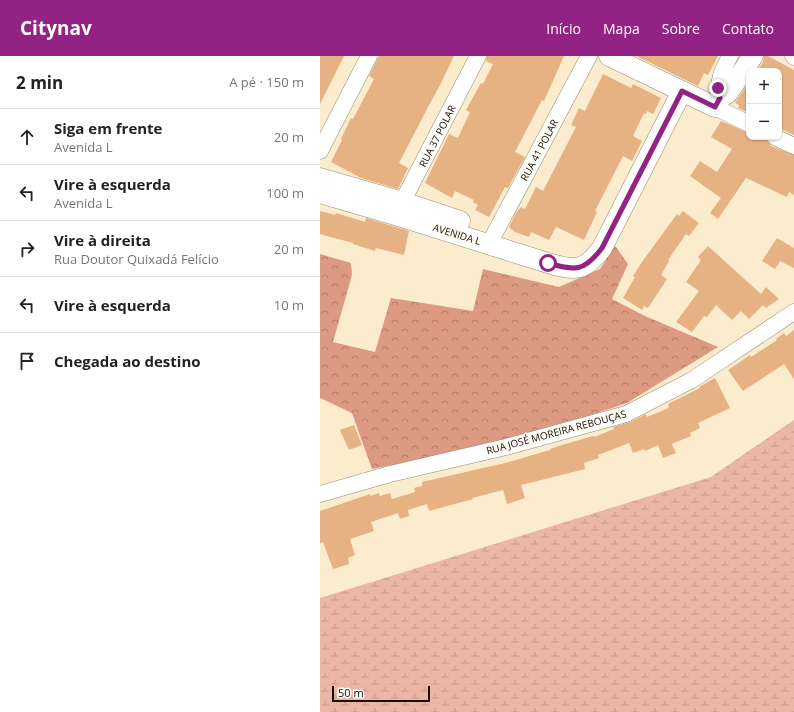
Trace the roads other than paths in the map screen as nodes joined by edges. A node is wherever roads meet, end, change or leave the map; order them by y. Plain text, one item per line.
1 (369, 56) edge
2 (478, 56) edge
3 (589, 56) edge
4 (609, 56) edge
5 (730, 56) edge
6 (753, 56) edge
7 (682, 91) junction
8 (718, 103) junction
9 (746, 122) edge
10 (781, 140) edge
11 (794, 146) edge
12 (320, 151) edge
13 (320, 178) edge
14 (320, 193) edge
15 (399, 209) junction
16 (493, 238) junction
17 (794, 312) edge
18 (320, 494) edge

1 - 12 street
2 - 15 street, RUA 37 POLAR
3 - 16 street, RUA 41 POLAR
4 - 7 street
5 - 8 street
6 - 8 street
7 - 8 street
7 - 16 street, AVENIDA L
8 - 9 street
10 - 11 street
13 - 15 street, AVENIDA L
14 - 15 street, AVENIDA L
15 - 16 street, AVENIDA L
17 - 18 street, RUA JOSÉ MOREIRA REBOUÇAS

